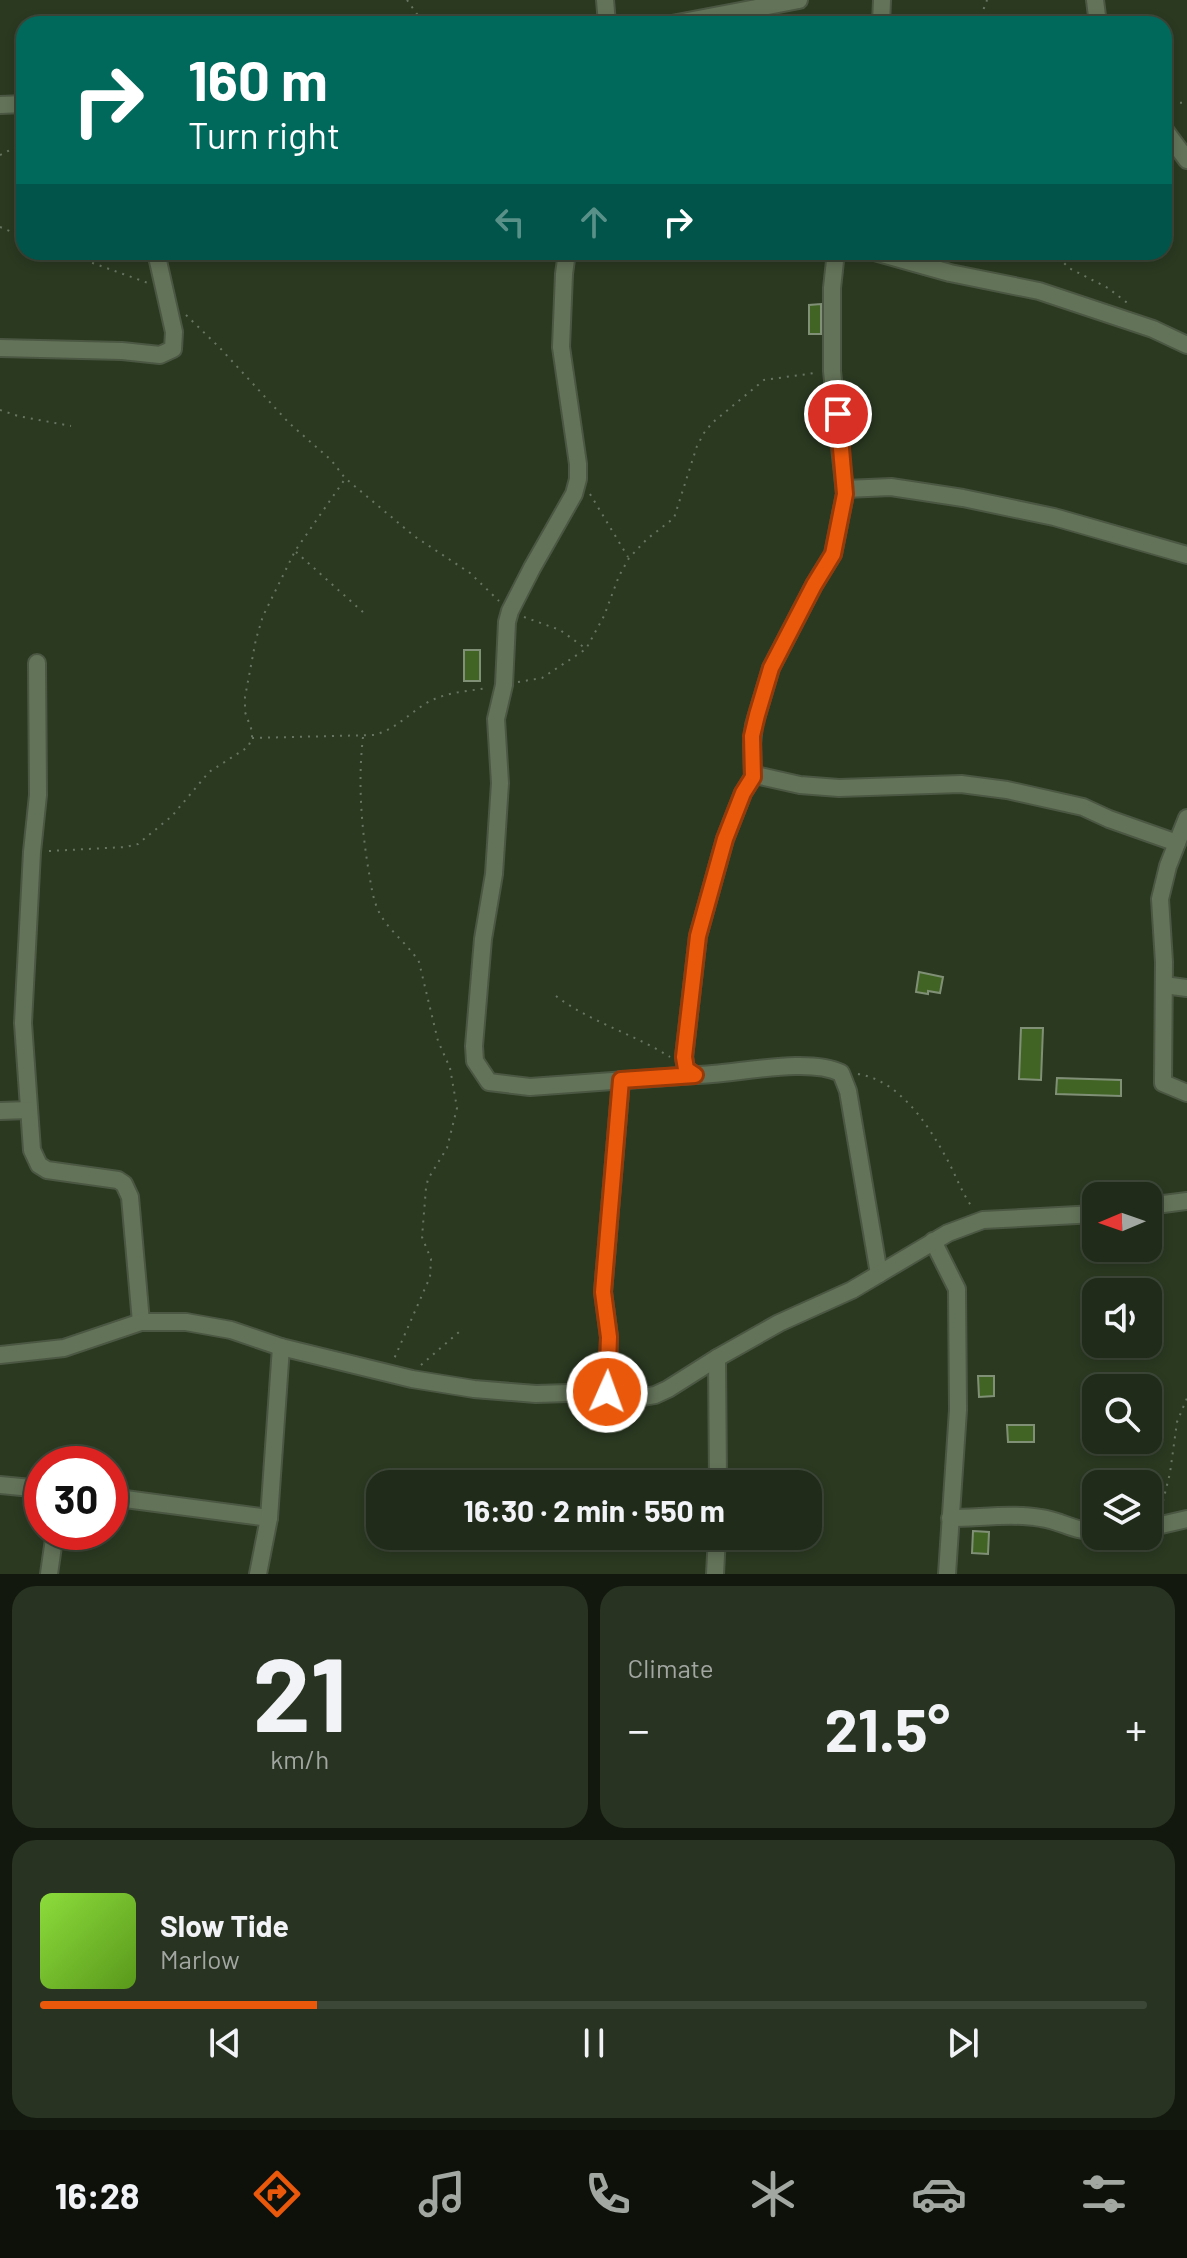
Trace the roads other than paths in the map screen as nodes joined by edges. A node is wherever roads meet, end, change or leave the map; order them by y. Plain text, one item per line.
1 (799, 0) edge
2 (714, 16) edge
3 (1172, 140) edge
4 (1187, 160) edge
5 (158, 260) edge
6 (566, 260) edge
7 (835, 260) edge
8 (904, 260) edge
9 (1187, 345) edge
10 (0, 348) edge
11 (845, 489) junction
12 (1187, 555) edge
13 (37, 663) dead end
14 (753, 777) junction
15 (1187, 818) edge
16 (1177, 843) junction
17 (1164, 985) junction
18 (1187, 988) edge
19 (690, 1071) junction
20 (621, 1080) junction
21 (1187, 1093) edge
22 (29, 1110) junction
23 (0, 1111) edge
24 (1187, 1201) edge
25 (1162, 1204) edge
26 (1082, 1215) edge
27 (933, 1241) junction
28 (879, 1274) junction
29 (141, 1322) junction
30 (281, 1347) junction
31 (0, 1355) edge
32 (717, 1358) junction
33 (607, 1392) junction
34 (718, 1470) edge
35 (0, 1485) edge
36 (24, 1487) edge
37 (128, 1499) edge
38 (269, 1518) junction
39 (950, 1518) junction
40 (1187, 1519) edge
41 (1162, 1525) edge
42 (1082, 1532) edge
43 (52, 1550) edge
44 (716, 1550) edge
45 (49, 1574) edge
46 (258, 1574) edge
47 (715, 1574) edge
48 (947, 1574) edge

1 - 2 street
3 - 4 street
5 - 10 street
6 - 20 street
7 - 11 street
8 - 9 street
11 - 12 street
11 - 14 street
13 - 22 street
14 - 16 street
14 - 19 street
15 - 16 street
16 - 17 street
17 - 18 street
17 - 21 street
19 - 20 street
19 - 28 street
20 - 33 street
22 - 23 street
22 - 29 street
24 - 25 street
26 - 27 street
27 - 28 street
27 - 39 street
28 - 32 street
29 - 30 street
29 - 31 street
30 - 33 street
30 - 38 street
32 - 33 street
32 - 34 street
35 - 36 street
37 - 38 street
38 - 46 street
39 - 42 street
39 - 48 street
40 - 41 street
43 - 45 street
44 - 47 street

